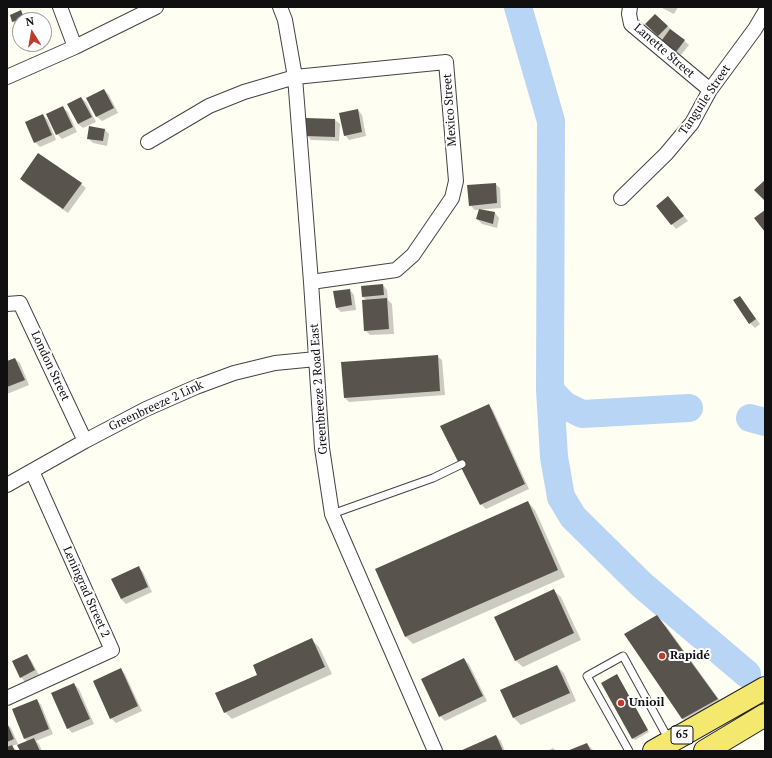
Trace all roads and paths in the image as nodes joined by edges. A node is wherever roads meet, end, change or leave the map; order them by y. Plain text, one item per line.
1 (60, 7) edge
2 (156, 7) edge
3 (280, 7) edge
4 (630, 7) edge
5 (765, 12) edge
6 (75, 47) junction
7 (7, 77) edge
8 (295, 77) junction
9 (710, 90) junction
10 (148, 142) dead end
11 (621, 198) dead end
12 (311, 282) junction
13 (7, 304) edge
14 (316, 359) junction
15 (84, 441) junction
16 (462, 464) dead end
17 (32, 471) junction
18 (7, 484) edge
19 (332, 514) junction
20 (765, 688) edge
21 (7, 698) edge
22 (758, 719) edge
23 (662, 747) edge
24 (436, 751) edge
25 (629, 751) edge
26 (705, 751) edge

1 - 6 street
2 - 6 street
3 - 8 street, Greenbreeze 2 Road East
4 - 9 street, Lanette Street
5 - 9 street, Tanguile Street
6 - 7 street
8 - 10 street, Mexico Street
8 - 12 street, Greenbreeze 2 Road East
8 - 12 street, Mexico Street
9 - 11 street, Tanguile Street
12 - 14 street, Greenbreeze 2 Road East
13 - 15 street, London Street
14 - 15 street, Greenbreeze 2 Link
14 - 19 street, Greenbreeze 2 Road East
15 - 17 street, Greenbreeze 2 Link
16 - 19 lane
17 - 18 street, Greenbreeze 2 Link
17 - 21 street, Leningrad Street 2
19 - 24 street, Greenbreeze 2 Road East
20 - 23 main road, 65
22 - 26 main road, 65
23 - 25 lane

